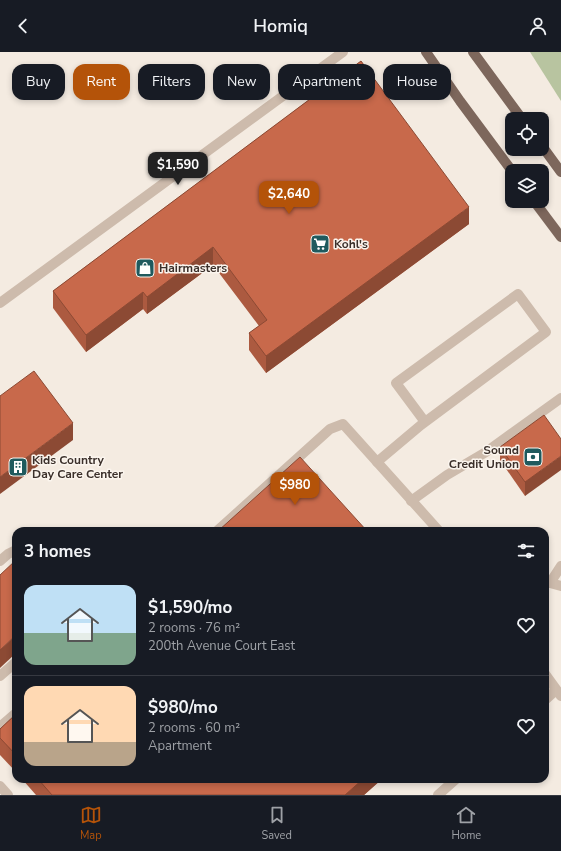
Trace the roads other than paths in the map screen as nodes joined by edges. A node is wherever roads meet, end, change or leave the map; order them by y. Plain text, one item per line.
1 (343, 52) edge
2 (426, 52) edge
3 (473, 52) edge
4 (517, 112) edge
5 (549, 156) edge
6 (507, 164) edge
7 (561, 172) edge
8 (539, 208) edge
9 (561, 237) edge
10 (0, 303) edge
11 (561, 398) edge
12 (425, 422) junction
13 (377, 462) junction
14 (411, 500) junction
15 (221, 527) edge
16 (435, 527) edge
17 (12, 552) edge
18 (0, 561) edge
19 (561, 566) edge
20 (561, 580) edge
21 (549, 581) edge
22 (549, 583) edge
23 (549, 584) edge
24 (561, 586) edge
25 (12, 666) edge
26 (0, 676) edge
27 (549, 680) edge
28 (558, 693) edge
29 (549, 698) edge
30 (12, 716) edge
31 (0, 727) edge
32 (452, 783) edge
33 (0, 786) edge
34 (8, 795) edge
35 (438, 795) edge

1 - 10 street
2 - 6 main road
3 - 4 main road
5 - 7 main road
8 - 9 main road
11 - 14 street
12 - 12 street
12 - 13 street
13 - 14 street
13 - 15 street
14 - 16 street
17 - 18 street
19 - 21 street
20 - 22 street
23 - 24 street
25 - 26 street
27 - 28 street
28 - 29 street
30 - 31 street
32 - 35 street
33 - 34 street

